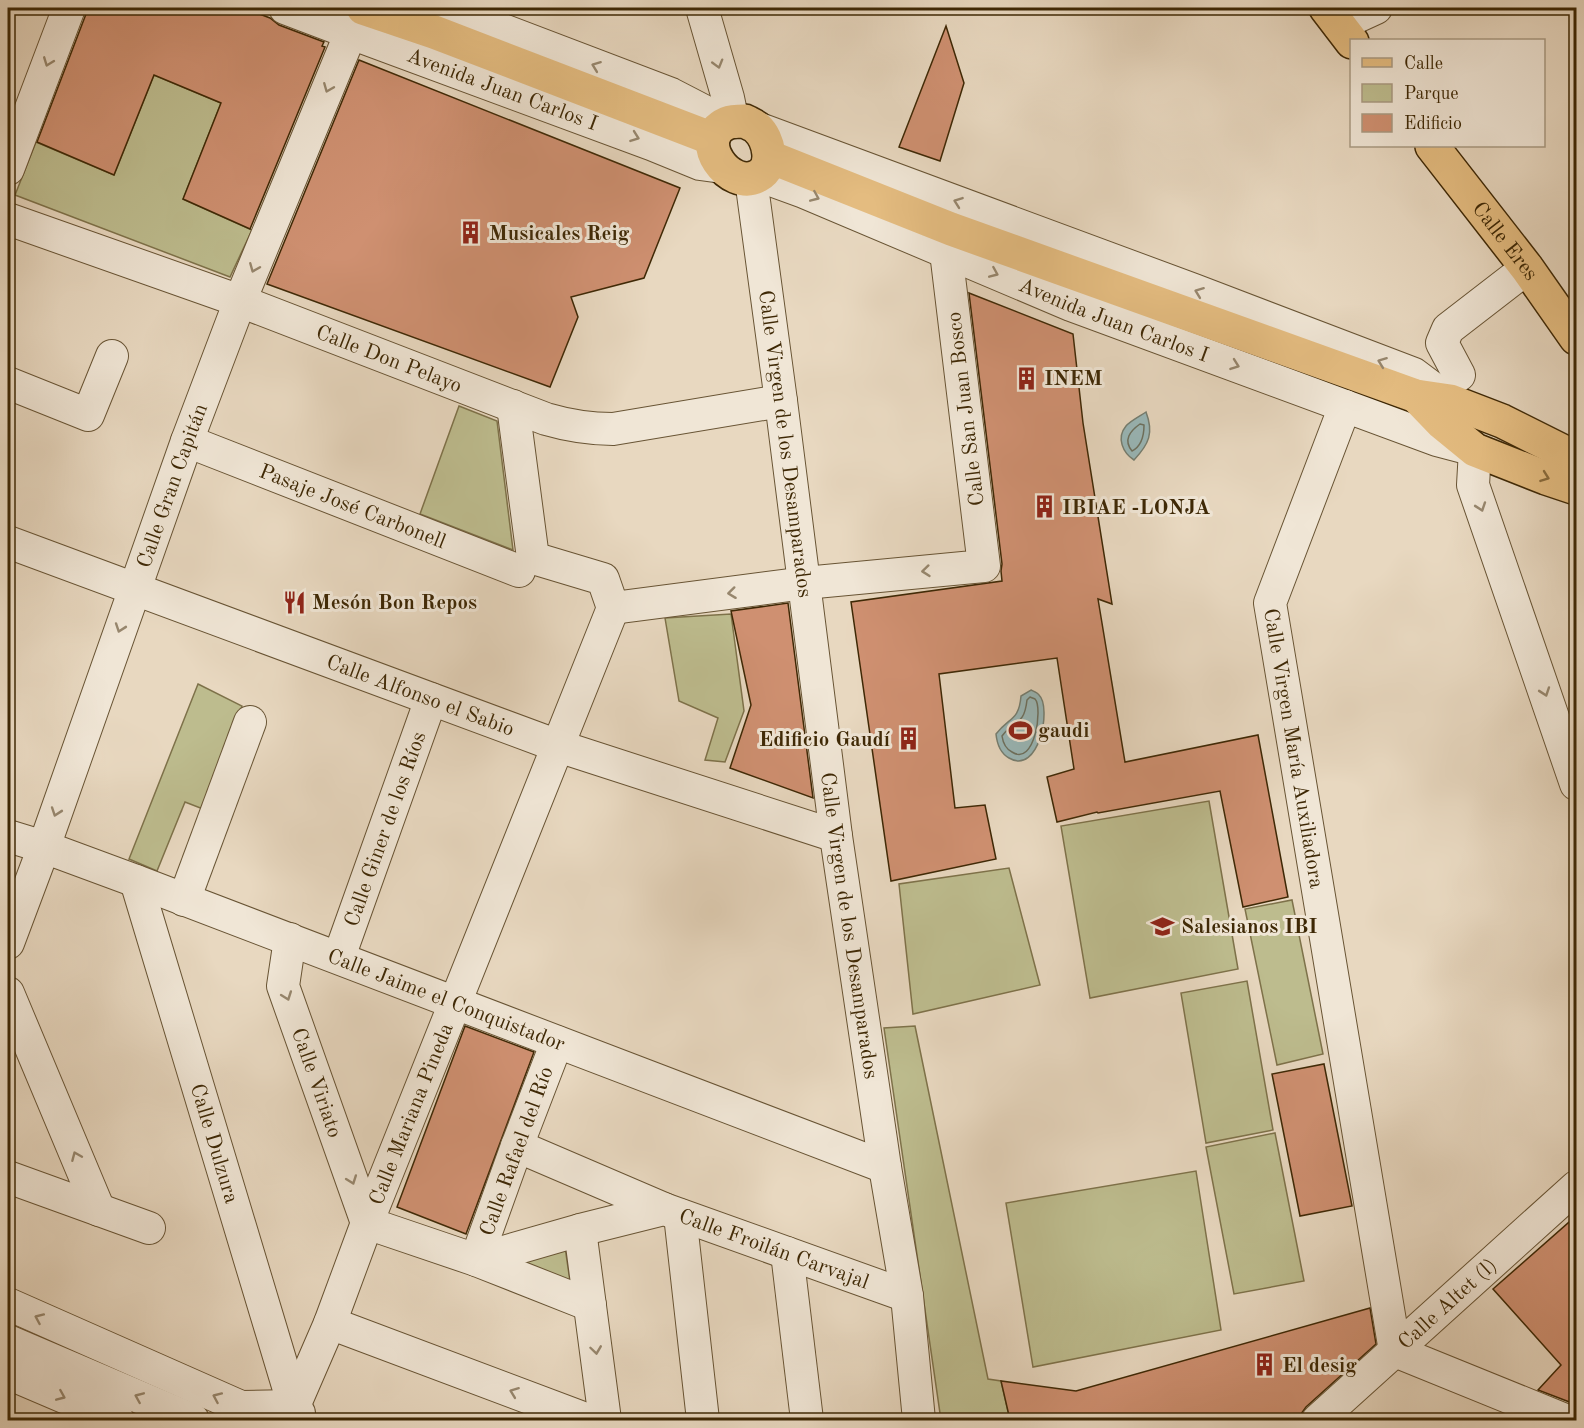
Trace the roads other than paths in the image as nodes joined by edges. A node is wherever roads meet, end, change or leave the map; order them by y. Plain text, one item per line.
1 (69, 8) edge
2 (285, 8) edge
3 (445, 8) edge
4 (702, 8) edge
5 (1376, 8) edge
6 (358, 16) edge
7 (1339, 25) edge
8 (1433, 147) edge
9 (741, 149) junction
10 (8, 169) edge
11 (8, 219) edge
12 (948, 240) junction
13 (1527, 268) junction
14 (240, 301) junction
15 (1576, 338) edge
16 (112, 356) dead end
17 (8, 383) edge
18 (1454, 388) junction
19 (1416, 396) junction
20 (501, 401) junction
21 (781, 401) junction
22 (1345, 406) junction
23 (1527, 435) junction
24 (187, 441) junction
25 (1475, 450) junction
26 (1576, 458) edge
27 (1576, 488) edge
28 (8, 542) edge
29 (805, 583) junction
30 (134, 589) junction
31 (613, 608) junction
32 (431, 699) junction
33 (250, 722) dead end
34 (558, 746) junction
35 (1576, 784) edge
36 (8, 836) edge
37 (836, 836) junction
38 (44, 847) junction
39 (136, 881) junction
40 (184, 900) junction
41 (290, 939) junction
42 (8, 943) edge
43 (339, 957) junction
44 (8, 993) edge
45 (455, 1002) junction
46 (557, 1042) junction
47 (516, 1146) junction
48 (885, 1167) junction
49 (8, 1177) edge
50 (1576, 1187) edge
51 (99, 1210) junction
52 (672, 1212) junction
53 (367, 1223) junction
54 (149, 1228) dead end
55 (580, 1230) junction
56 (787, 1254) junction
57 (476, 1260) junction
58 (907, 1296) junction
59 (8, 1304) edge
60 (590, 1305) junction
61 (330, 1323) junction
62 (8, 1341) edge
63 (1395, 1351) junction
64 (8, 1373) edge
65 (295, 1416) edge
66 (118, 1420) edge
67 (193, 1420) edge
68 (588, 1420) edge
69 (605, 1420) edge
70 (704, 1420) edge
71 (807, 1420) edge
72 (919, 1420) edge
73 (1318, 1420) edge
74 (1565, 1420) edge

1 -> 10 street
2 - 6 street, Avenida Juan Carlos I
9 -> 3 street, Avenida Juan Carlos I
4 -> 9 street, Calle Virgen de los Desamparados
5 - 7 street
6 - 9 main road, Avenida Juan Carlos I
6 -> 14 street, Calle Gran Capitán
8 - 13 main road, Calle Eres
9 - 12 main road, Avenida Juan Carlos I
18 -> 9 street, Avenida Juan Carlos I
9 - 21 street, Calle Virgen de los Desamparados
11 - 14 street, Calle Don Pelayo
12 - 19 main road, Avenida Juan Carlos I
12 -> 22 street, Avenida Juan Carlos I
12 -> 29 street, Calle San Juan Bosco
13 - 15 main road, Calle Eres
13 - 18 street
14 - 20 street, Calle Don Pelayo
14 - 24 street, Calle Gran Capitán
16 - 17 street
18 - 19 main road, Avenida Juan Carlos I
18 - 23 main road, Avenida Juan Carlos I
19 - 25 main road
20 - 21 street, Calle Don Pelayo
20 - 24 street, Pasaje José Carbonell
20 - 31 street
21 - 29 street, Calle Virgen de los Desamparados
22 - 25 street, Avenida Juan Carlos I
22 - 63 street, Calle Virgen María Auxiliadora
23 - 25 street
23 - 26 main road, Avenida Juan Carlos I
24 - 30 street, Calle Gran Capitán
25 -> 27 main road
25 -> 35 street
28 - 30 street, Calle Alfonso el Sabio
29 -> 31 street
29 - 37 street, Calle Virgen de los Desamparados
30 - 32 street, Calle Alfonso el Sabio
30 -> 38 street, Calle Gran Capitán
31 - 34 street, Calle Mariana Pineda
32 - 34 street, Calle Alfonso el Sabio
32 - 43 street, Calle Giner de los Ríos
33 - 40 street
34 - 37 street, Calle Alfonso el Sabio
34 - 45 street, Calle Mariana Pineda
36 - 38 street, Calle Jaime el Conquistador
37 - 48 street, Calle Virgen de los Desamparados
38 - 39 street, Calle Jaime el Conquistador
38 - 42 street, Calle Gran Capitán
39 - 40 street, Calle Jaime el Conquistador
39 - 65 street, Calle Dulzura
40 - 41 street, Calle Jaime el Conquistador
41 - 43 street, Calle Jaime el Conquistador
41 -> 53 street, Calle Viriato
43 - 45 street, Calle Jaime el Conquistador
51 -> 44 street
45 - 46 street, Calle Jaime el Conquistador
45 - 53 street, Calle Mariana Pineda
46 - 47 street, Calle Rafael del Río
46 - 48 street, Calle Jaime el Conquistador
47 - 52 street
47 - 57 street, Calle Rafael del Río
48 - 58 street, Calle Virgen de los Desamparados
49 - 51 street
50 - 63 street, Calle Altet (l)
51 - 54 street
52 - 55 street, Calle Froilán Carvajal
52 - 56 street, Calle Froilán Carvajal
52 - 70 street
53 - 57 street
53 - 61 street, Calle Mariana Pineda
55 - 57 street, Calle Froilán Carvajal
55 - 60 street
56 - 58 street, Calle Froilán Carvajal
56 - 71 street
57 - 60 street
58 - 72 street, Calle Virgen de los Desamparados
65 -> 59 street
60 -> 69 street
61 - 65 street, Calle Mariana Pineda
68 -> 61 street
67 -> 62 street
63 - 73 street, Calle Altet (l)
63 - 74 street
64 -> 66 street

